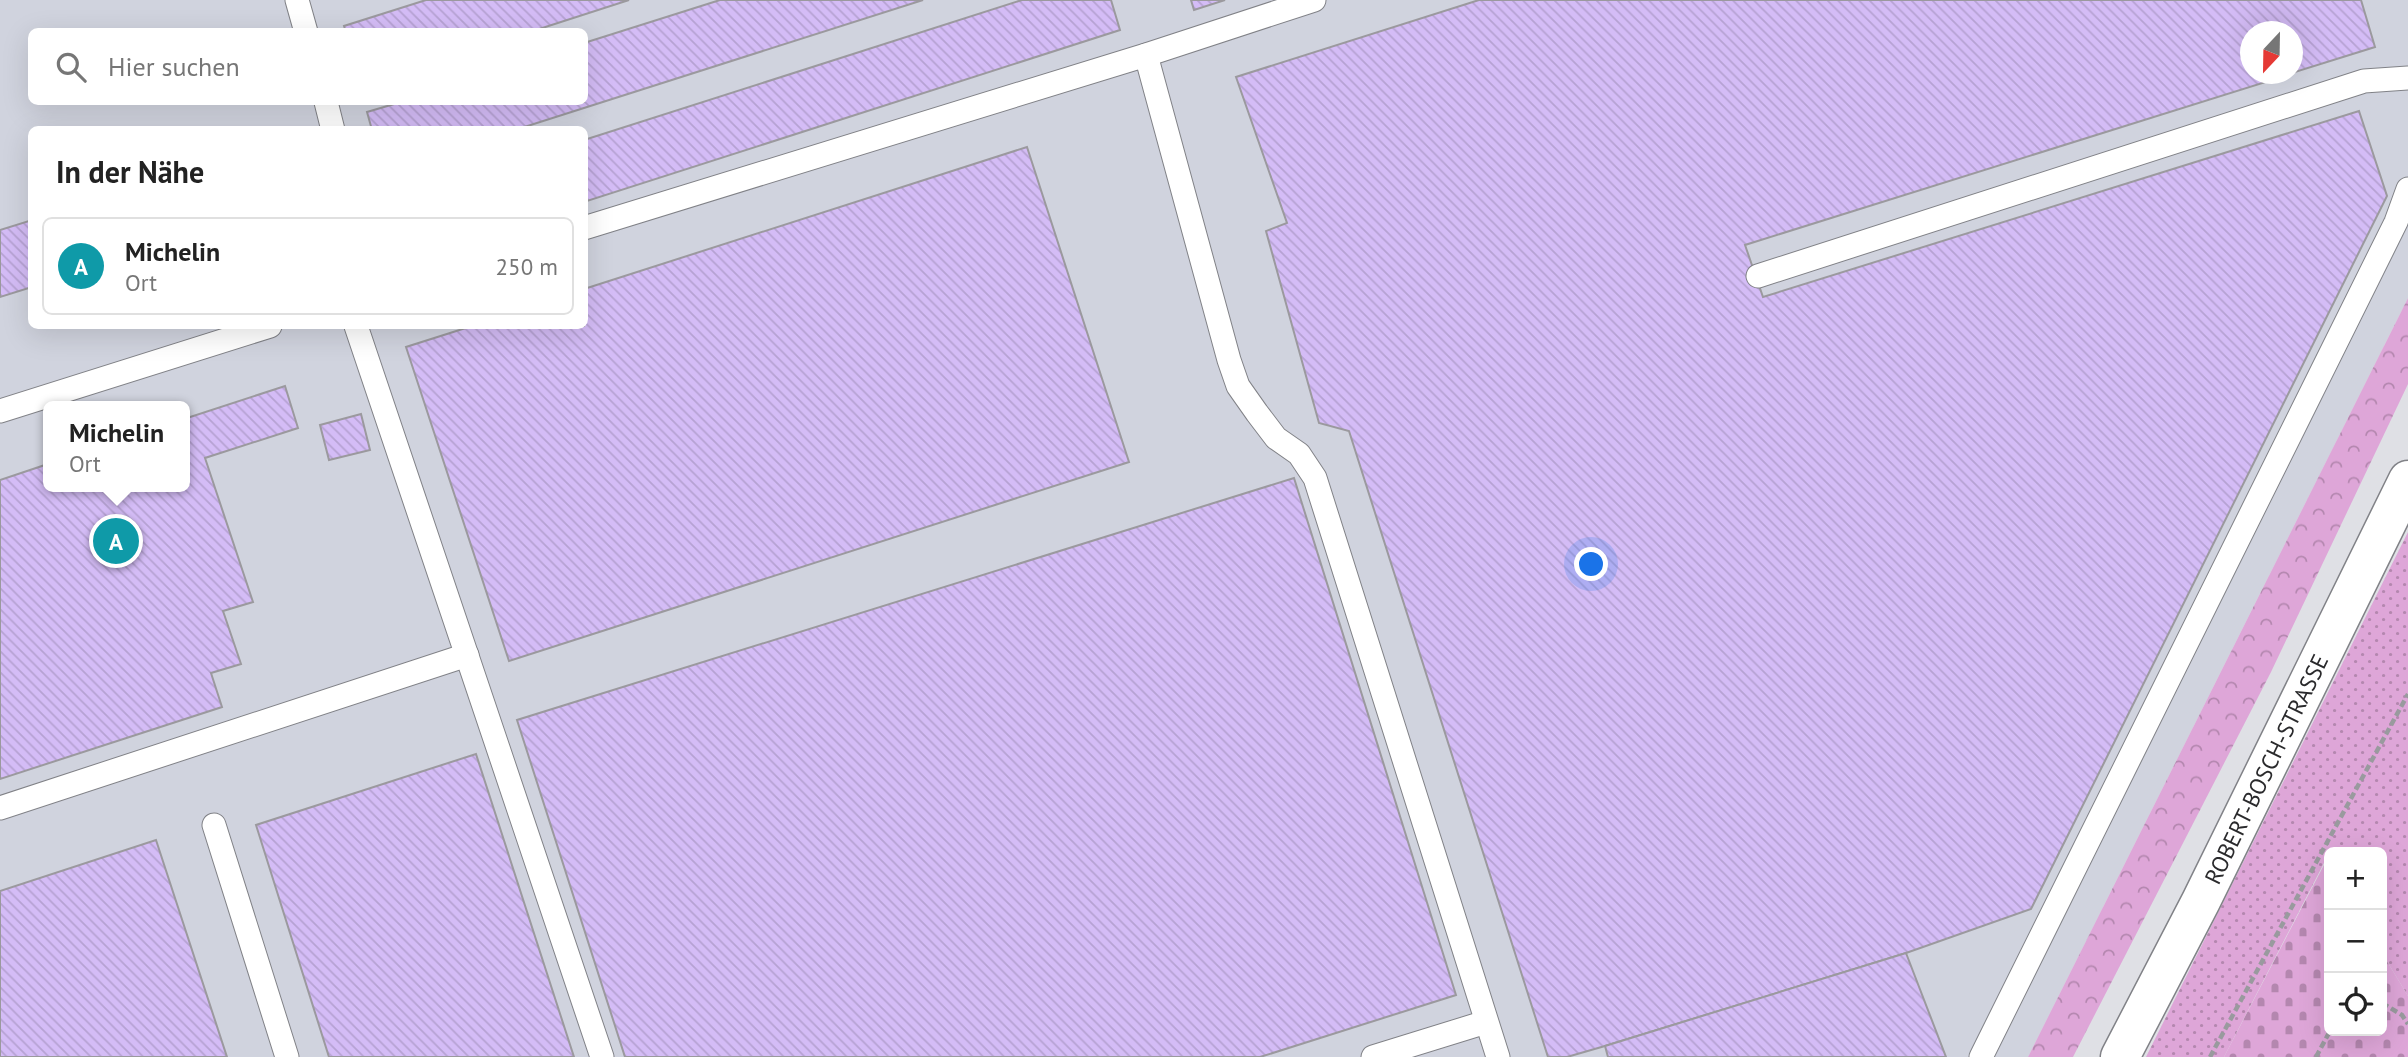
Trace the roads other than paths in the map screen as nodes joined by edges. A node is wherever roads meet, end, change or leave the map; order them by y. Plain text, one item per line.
1 (297, 0) edge
2 (1314, 0) edge
3 (305, 28) edge
4 (1146, 55) junction
5 (2408, 78) edge
6 (327, 105) edge
7 (332, 126) edge
8 (2408, 189) edge
9 (588, 227) edge
10 (1758, 276) dead end
11 (260, 329) edge
12 (357, 329) edge
13 (0, 411) edge
14 (2408, 480) edge
15 (467, 655) junction
16 (0, 808) edge
17 (214, 825) dead end
18 (1486, 1022) junction
19 (287, 1057) edge
20 (602, 1057) edge
21 (1373, 1057) edge
22 (1498, 1057) edge
23 (1981, 1057) edge
24 (2120, 1057) edge

1 - 3 lane
2 - 4 lane
4 - 9 lane
4 - 18 lane
5 - 10 lane
6 - 7 lane
8 - 23 lane
11 - 13 lane
12 - 15 lane
14 - 24 main road, ROBERT-BOSCH-STRASSE
15 - 16 lane
15 - 20 lane
17 - 19 lane
18 - 21 lane
18 - 22 lane

